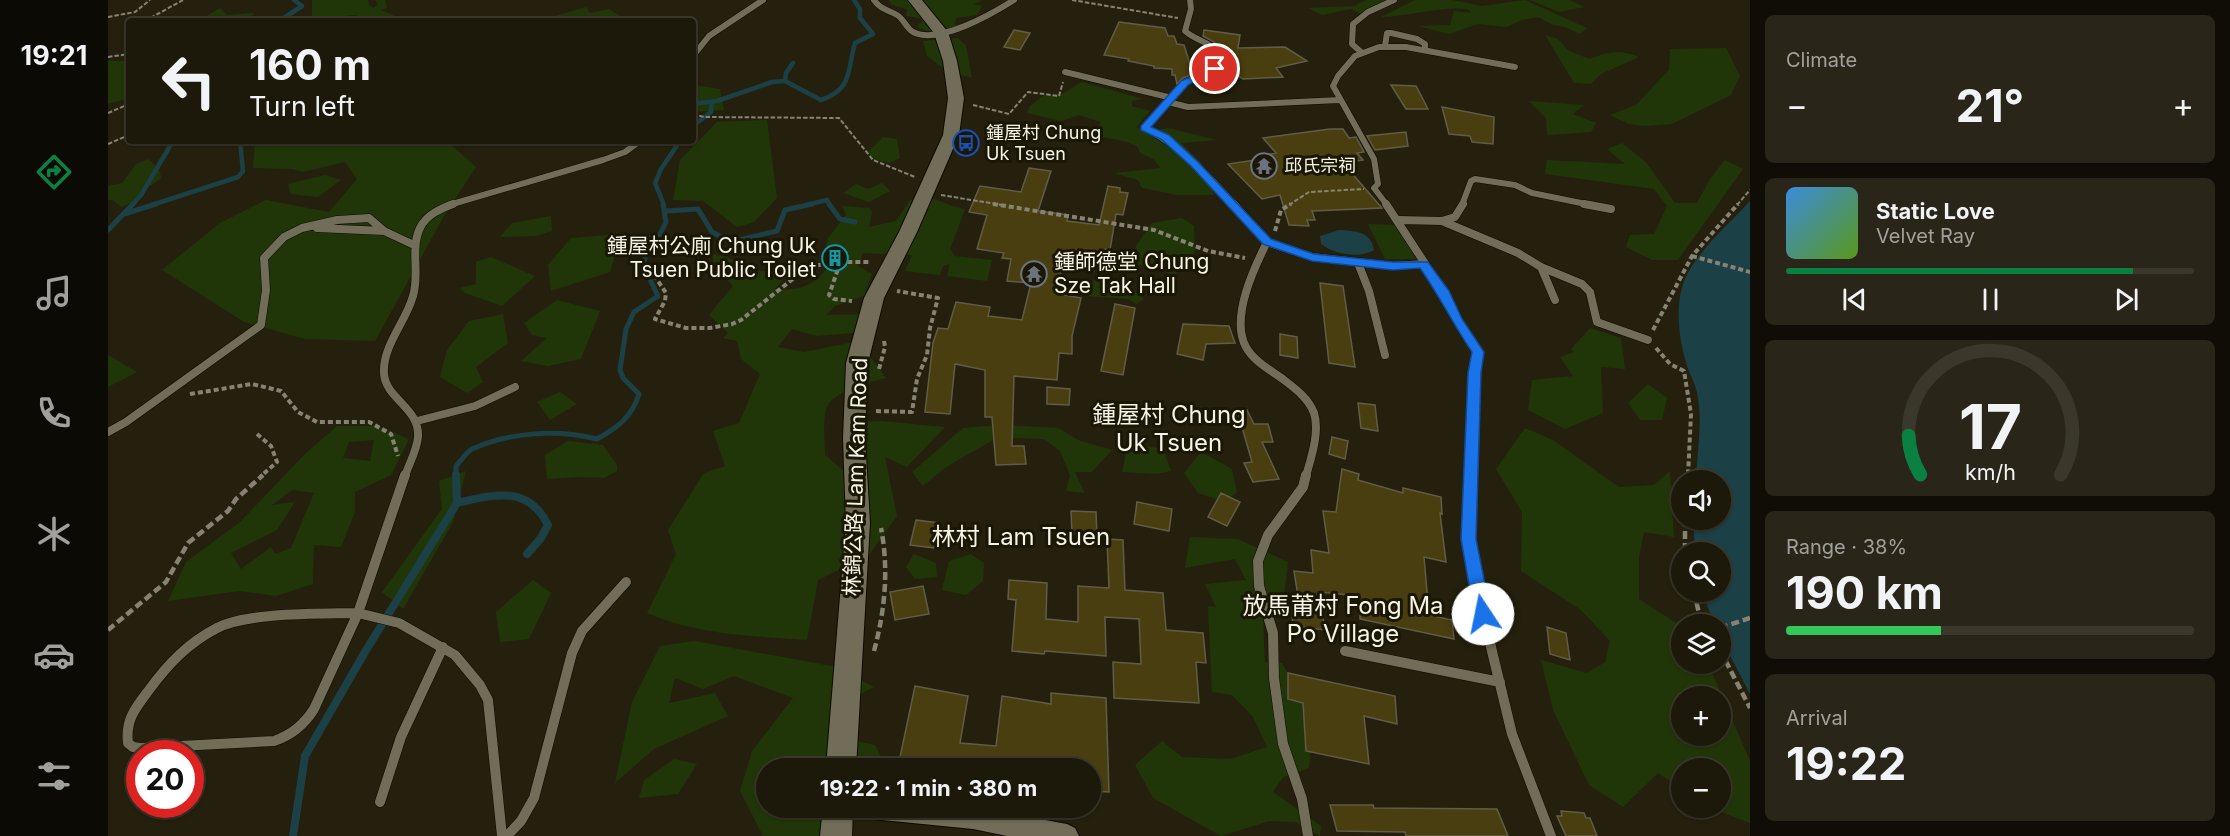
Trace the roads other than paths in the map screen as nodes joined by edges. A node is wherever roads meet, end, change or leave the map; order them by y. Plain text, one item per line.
1 (763, 0) edge
2 (874, 0) edge
3 (915, 0) edge
4 (1014, 0) edge
5 (1190, 0) edge
6 (1394, 0) edge
7 (941, 32) junction
8 (1385, 46) junction
9 (1425, 50) junction
10 (696, 52) edge
11 (1361, 52) junction
12 (1515, 67) dead end
13 (1065, 72) road end
14 (1170, 100) junction
15 (1340, 100) junction
16 (636, 144) edge
17 (1611, 208) dead end
18 (1399, 220) junction
19 (1442, 221) junction
20 (305, 227) junction
21 (384, 231) junction
22 (1267, 242) junction
23 (414, 245) junction
24 (1358, 263) junction
25 (1424, 264) junction
26 (1541, 267) junction
27 (1555, 300) dead end
28 (1648, 340) road end
29 (1385, 355) dead end
30 (515, 387) dead end
31 (417, 421) junction
32 (108, 432) edge
33 (626, 582) dead end
34 (358, 613) junction
35 (443, 647) junction
36 (1345, 651) dead end
37 (1500, 682) junction
38 (842, 758) edge
39 (380, 802) dead end
40 (837, 818) edge
41 (974, 818) edge
42 (502, 836) edge
43 (507, 836) edge
44 (836, 836) edge
45 (1067, 836) edge
46 (1308, 836) edge
47 (1551, 836) edge

1 - 10 lane
2 - 7 lane
3 - 7 main road, 林錦公路 Lam Kam Road
4 - 7 lane
5 - 14 lane
6 - 11 lane
7 - 38 main road, 林錦公路 Lam Kam Road
8 - 9 lane
8 - 9 lane
8 - 11 lane
9 - 12 lane
11 - 15 lane
13 - 14 lane
14 - 15 lane
14 - 22 lane
15 - 18 lane
16 - 23 lane
17 - 19 lane
18 - 19 lane
18 - 25 lane
19 - 26 lane
20 - 21 lane
20 - 21 lane
20 - 32 lane
21 - 23 lane
22 - 24 lane
22 - 46 lane
23 - 31 lane
24 - 25 lane
24 - 29 lane
25 - 37 lane
26 - 27 lane
26 - 28 lane
30 - 31 lane
31 - 34 lane
33 - 43 lane
34 - 34 lane
34 - 35 lane
35 - 39 lane
35 - 42 lane
36 - 37 lane
37 - 47 lane
40 - 44 main road
41 - 45 street

